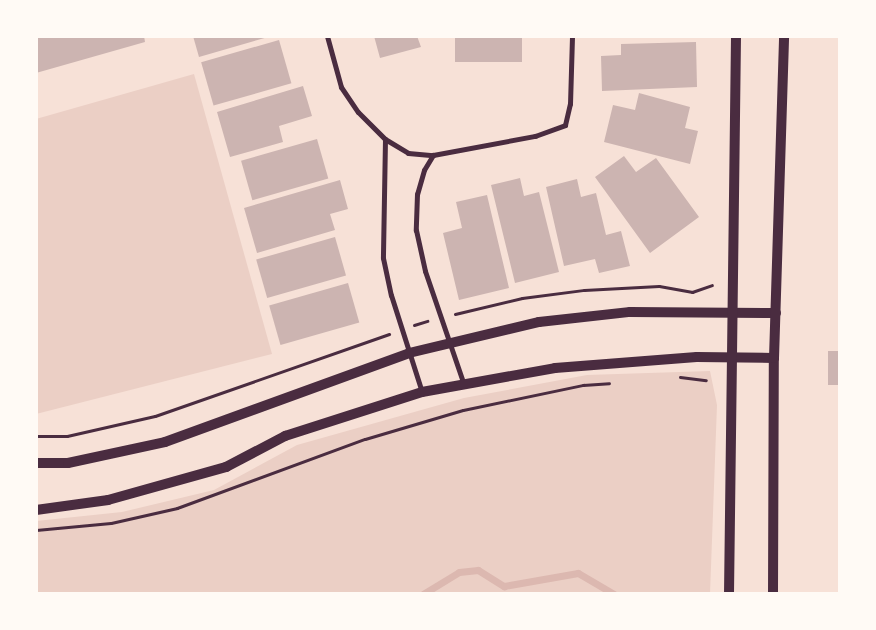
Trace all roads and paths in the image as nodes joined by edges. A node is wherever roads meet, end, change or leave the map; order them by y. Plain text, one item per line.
1 (327, 36) edge
2 (572, 36) edge
3 (736, 36) edge
4 (784, 36) edge
5 (385, 139) junction
6 (433, 155) junction
7 (734, 312) junction
8 (776, 313) junction
9 (450, 342) junction
10 (409, 352) junction
11 (734, 357) junction
12 (774, 358) junction
13 (670, 377) dead end
14 (706, 380) dead end
15 (612, 382) dead end
16 (464, 385) junction
17 (422, 392) junction
18 (36, 463) edge
19 (36, 510) edge
20 (36, 530) edge
21 (729, 594) edge
22 (773, 594) edge

1 - 5 street
2 - 6 street
3 - 7 main road
4 - 8 main road
5 - 6 street
5 - 10 street
6 - 9 street
7 - 8 main road
7 - 9 main road
7 - 11 main road
8 - 12 main road
9 - 10 main road
9 - 16 street
10 - 17 street
10 - 18 main road
11 - 12 main road
11 - 16 main road
11 - 21 main road
12 - 22 main road
13 - 14 path
15 - 20 path
16 - 17 main road
17 - 19 main road

